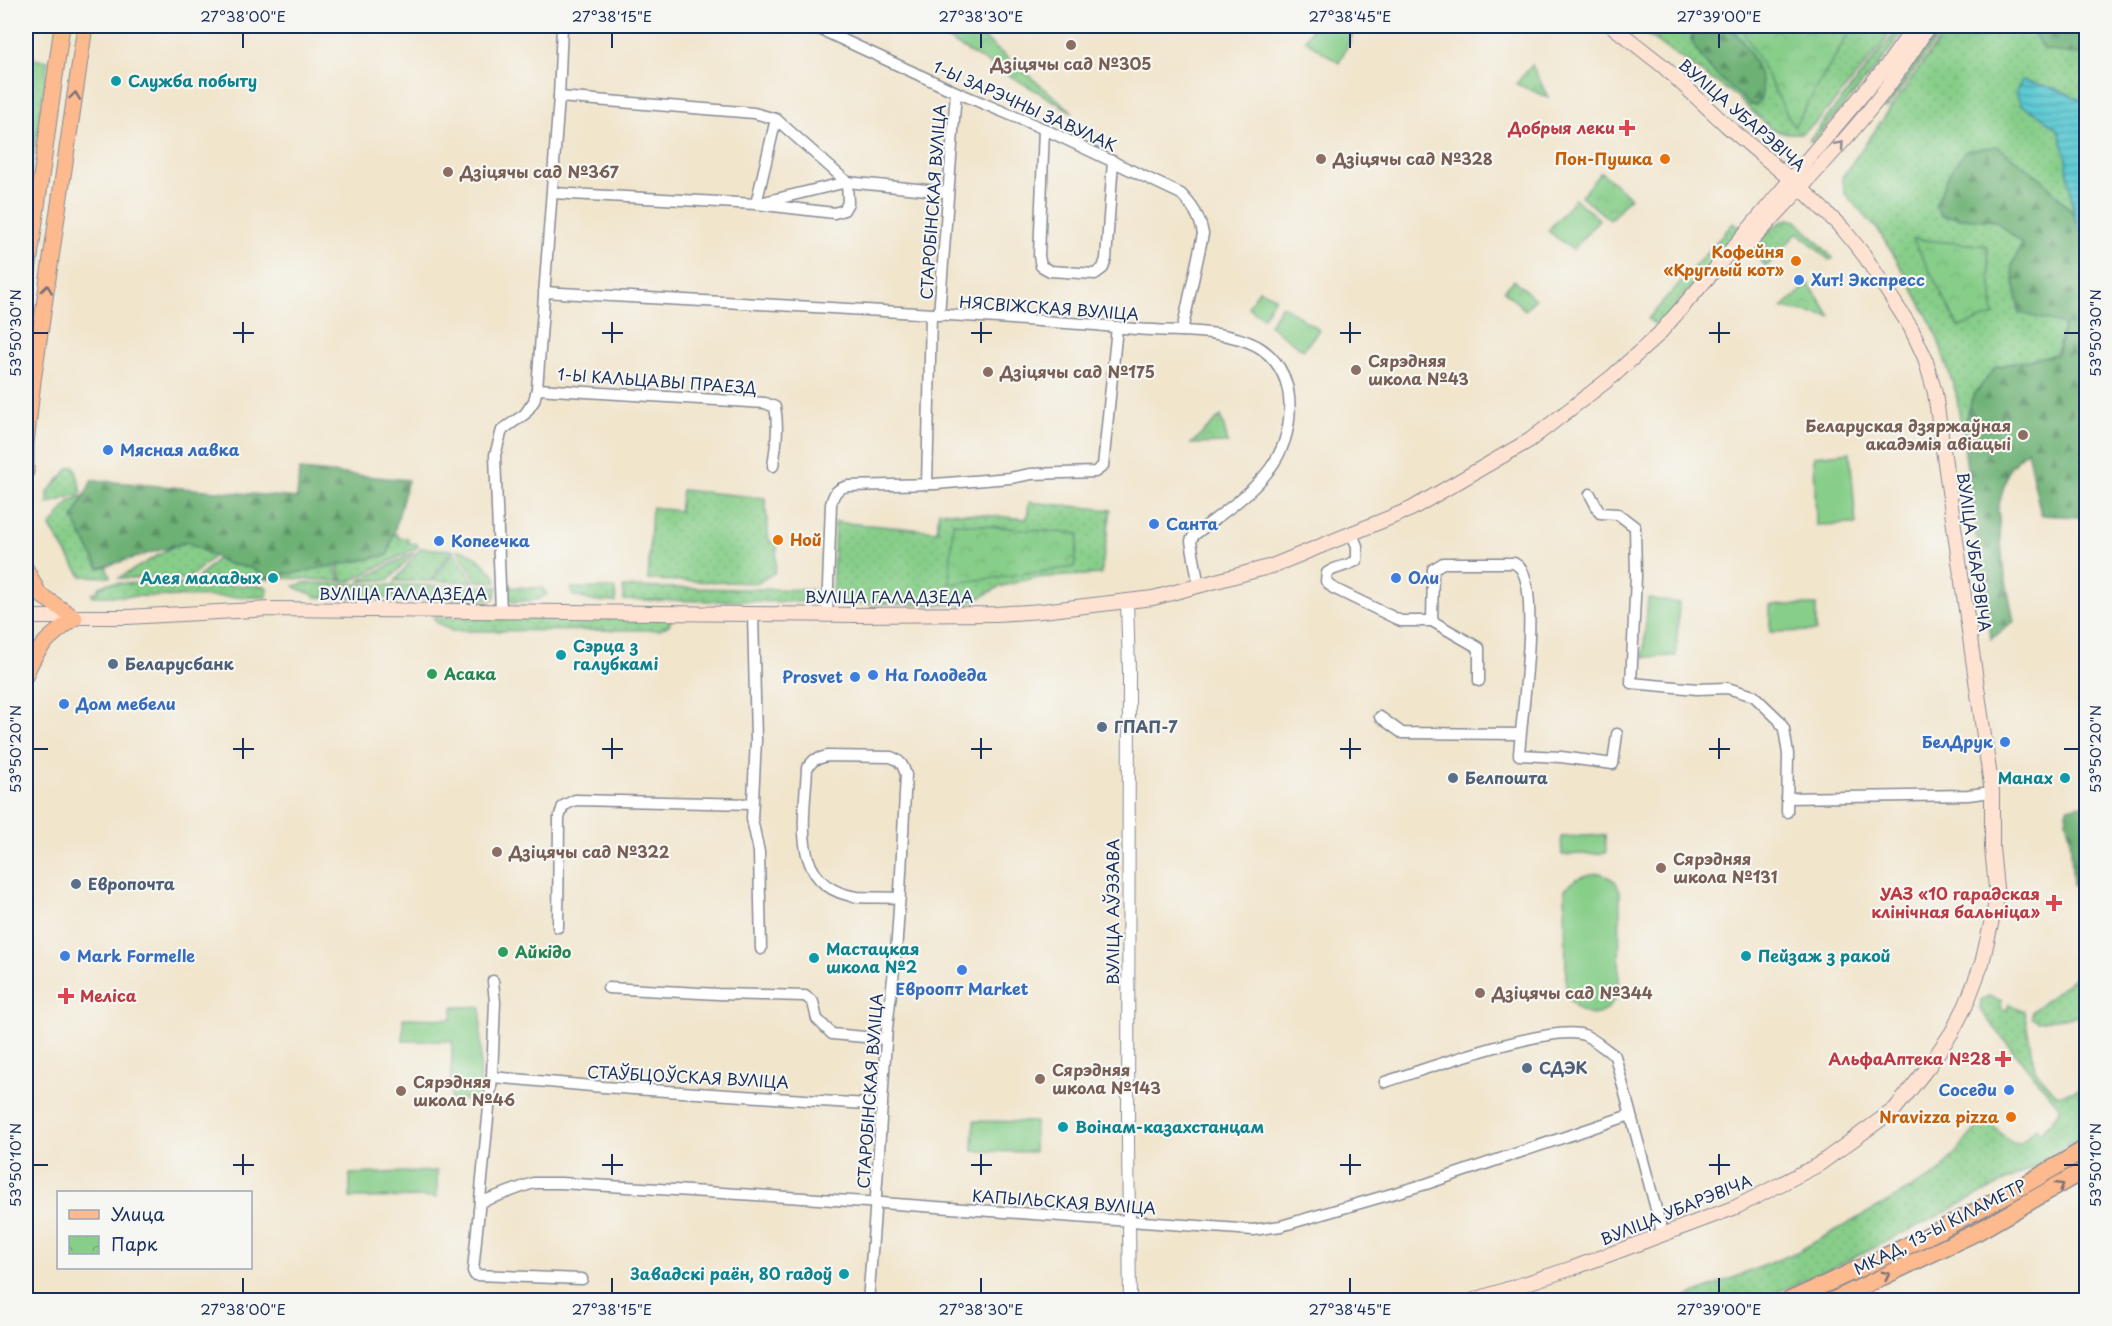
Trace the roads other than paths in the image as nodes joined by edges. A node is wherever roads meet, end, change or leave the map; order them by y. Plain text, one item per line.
1 (62, 26) edge
2 (85, 26) edge
3 (562, 26) edge
4 (813, 26) edge
5 (1612, 26) edge
6 (1915, 26) edge
7 (1928, 26) edge
8 (956, 92) junction
9 (559, 97) junction
10 (776, 119) junction
11 (1044, 129) junction
12 (1113, 161) junction
13 (847, 182) junction
14 (1796, 184) junction
15 (947, 192) junction
16 (552, 193) junction
17 (756, 204) junction
18 (26, 286) edge
19 (544, 292) junction
20 (935, 315) junction
21 (1117, 327) junction
22 (1182, 331) junction
23 (29, 381) edge
24 (537, 389) junction
25 (773, 466) dead end
26 (26, 472) edge
27 (927, 484) junction
28 (1590, 494) dead end
29 (1354, 540) junction
30 (26, 569) edge
31 (1198, 586) junction
32 (1127, 601) junction
33 (501, 611) junction
34 (753, 613) junction
35 (827, 614) junction
36 (26, 617) edge
37 (75, 618) junction
38 (1432, 621) junction
39 (26, 675) edge
40 (1479, 681) dead end
41 (1380, 717) dead end
42 (1520, 734) junction
43 (1617, 734) dead end
44 (1992, 792) junction
45 (1787, 798) junction
46 (752, 804) junction
47 (1787, 812) dead end
48 (900, 898) junction
49 (558, 927) dead end
50 (761, 949) dead end
51 (493, 981) dead end
52 (608, 988) dead end
53 (886, 1039) junction
54 (492, 1077) junction
55 (1385, 1082) dead end
56 (882, 1105) junction
57 (1630, 1115) junction
58 (2086, 1148) edge
59 (2086, 1169) edge
60 (481, 1202) junction
61 (877, 1203) junction
62 (1130, 1223) junction
63 (1663, 1235) junction
64 (582, 1279) dead end
65 (868, 1300) edge
66 (1130, 1300) edge
67 (1474, 1300) edge
68 (1790, 1300) edge
69 (1834, 1300) edge

1 - 18 main road
23 -> 2 main road
3 - 9 street
4 - 8 street, 1-Ы ЗАРЭЧНЫ ЗАВУЛАК
5 - 14 main road, ВУЛІЦА УБАРЭВІЧА
6 - 14 main road, ВУЛІЦА ГАЛАДЗЕДА
14 -> 7 main road, ВУЛІЦА ГАЛАДЗЕДА
8 - 11 street, 1-Ы ЗАРЭЧНЫ ЗАВУЛАК
8 - 15 street, СТАРОБІНСКАЯ ВУЛІЦА
9 - 10 street
9 - 16 street
10 - 13 street
10 - 17 street
11 - 12 street, 1-Ы ЗАРЭЧНЫ ЗАВУЛАК
11 - 12 street
12 - 22 street, 1-Ы ЗАРЭЧНЫ ЗАВУЛАК
13 - 15 street
13 - 17 street
13 - 17 street
14 - 29 main road, ВУЛІЦА ГАЛАДЗЕДА
14 - 44 main road, ВУЛІЦА УБАРЭВІЧА
15 - 20 street, СТАРОБІНСКАЯ ВУЛІЦА
16 - 17 street
16 - 19 street
19 - 20 street, НЯСВІЖСКАЯ ВУЛІЦА
19 - 24 street
20 - 21 street, НЯСВІЖСКАЯ ВУЛІЦА
20 - 27 street, СТАРОБІНСКАЯ ВУЛІЦА
21 - 22 street, НЯСВІЖСКАЯ ВУЛІЦА
21 - 27 street
22 - 31 street, НЯСВІЖСКАЯ ВУЛІЦА
23 - 26 main road
24 - 25 street, 1-Ы КАЛЬЦАВЫ ПРАЕЗД
24 - 33 street
27 - 35 street
28 - 45 street
29 - 31 main road, ВУЛІЦА ГАЛАДЗЕДА
29 - 38 street
30 - 37 main road
31 - 32 main road, ВУЛІЦА ГАЛАДЗЕДА
32 - 35 main road, ВУЛІЦА ГАЛАДЗЕДА
32 - 62 street, ВУЛІЦА АЎЭЗАВА
33 - 34 main road, ВУЛІЦА ГАЛАДЗЕДА
33 - 37 main road, ВУЛІЦА ГАЛАДЗЕДА
34 - 35 main road, ВУЛІЦА ГАЛАДЗЕДА
34 - 46 street
36 - 37 main road, ВУЛІЦА ГАЛАДЗЕДА
37 - 39 main road
38 - 40 street
38 - 42 street
41 - 42 street
42 - 43 street
44 - 45 street
44 - 63 main road, ВУЛІЦА УБАРЭВІЧА
45 - 47 street
46 - 49 street
46 - 50 street
48 - 48 street, СТАРОБІНСКАЯ ВУЛІЦА
48 - 53 street, СТАРОБІНСКАЯ ВУЛІЦА
51 - 54 street
52 - 53 street
53 - 56 street, СТАРОБІНСКАЯ ВУЛІЦА
54 - 56 street, СТАЎБЦОЎСКАЯ ВУЛІЦА
54 - 60 street
55 - 57 street
56 - 61 street, СТАРОБІНСКАЯ ВУЛІЦА
57 - 62 street, КАПЫЛЬСКАЯ ВУЛІЦА
57 - 63 street
58 - 68 highway, МКАД, 13-Ы КІЛАМЕТР
69 -> 59 highway, МКАД, 13-Ы КІЛАМЕТР
60 - 61 street, КАПЫЛЬСКАЯ ВУЛІЦА
60 - 64 street
61 - 62 street, КАПЫЛЬСКАЯ ВУЛІЦА
61 - 65 street, СТАРОБІНСКАЯ ВУЛІЦА
62 - 66 street, ВУЛІЦА АЎЭЗАВА
63 - 67 main road, ВУЛІЦА УБАРЭВІЧА

